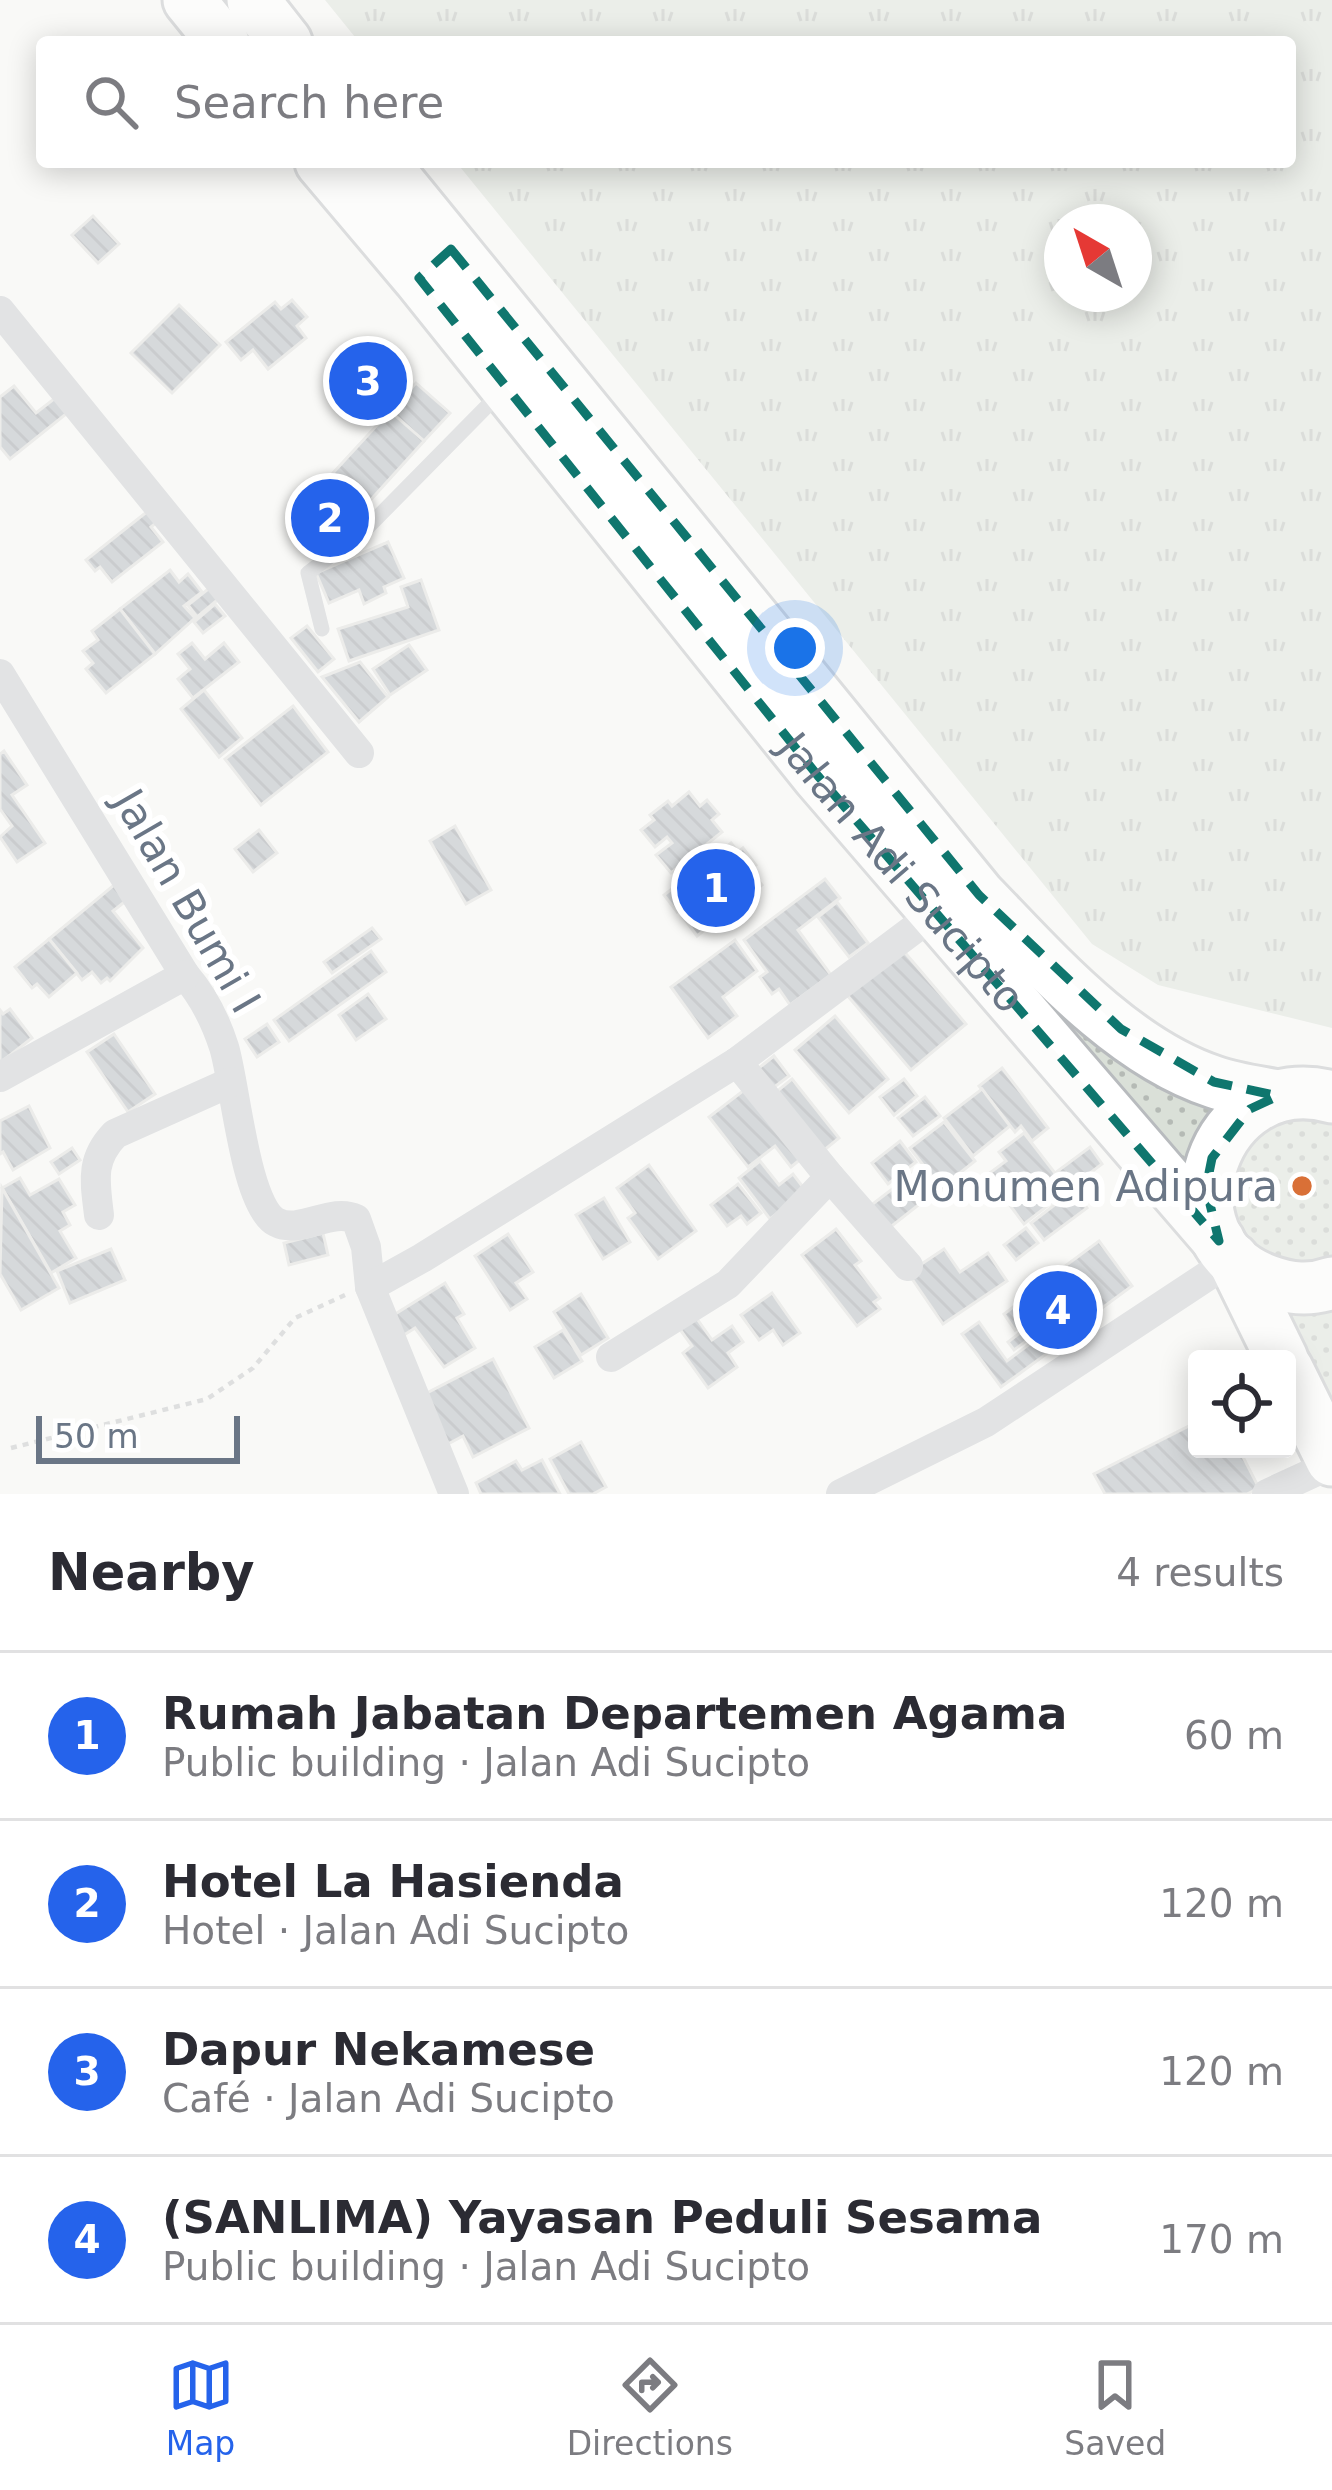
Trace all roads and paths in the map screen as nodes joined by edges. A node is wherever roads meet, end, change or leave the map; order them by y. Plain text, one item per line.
1 (189, 0) edge
2 (253, 0) edge
3 (218, 36) edge
4 (281, 36) edge
5 (328, 168) edge
6 (385, 168) edge
7 (435, 264) junction
8 (0, 311) edge
9 (505, 387) junction
10 (322, 629) dead end
11 (5, 696) edge
12 (359, 753) dead end
13 (938, 911) junction
14 (184, 975) junction
15 (737, 1062) junction
16 (0, 1077) edge
17 (231, 1082) junction
18 (1278, 1096) junction
19 (1332, 1097) edge
20 (830, 1177) junction
21 (99, 1215) dead end
22 (1226, 1250) junction
23 (908, 1266) dead end
24 (1332, 1283) edge
25 (370, 1287) junction
26 (1277, 1350) edge
27 (611, 1357) dead end
28 (1296, 1388) edge
29 (11, 1448) dead end
30 (1332, 1462) edge
31 (454, 1494) edge
32 (841, 1494) edge
33 (1267, 1494) edge

1 - 3 highway
2 - 4 highway
5 - 7 highway, Jalan Adi Sucipto
6 - 7 highway, Jalan Adi Sucipto
7 - 9 highway, Jalan Adi Sucipto
7 - 18 highway, Jalan Adi Sucipto
8 - 12 street
9 - 10 lane
9 - 13 highway, Jalan Adi Sucipto
11 - 14 street, Jalan Bumi I
13 - 15 street
13 - 22 highway, Jalan Adi Sucipto
14 - 16 street
14 - 17 street, Jalan Bumi I
15 - 20 street
15 - 25 street
17 - 21 street
17 - 25 street, Jalan Bumi I
18 - 19 highway, Jalan Adi Sucipto
18 - 22 highway
20 - 23 street
20 - 27 street
22 - 24 highway
22 - 26 highway
22 - 32 street
25 - 29 path
25 - 31 street
28 - 30 highway
30 - 33 street

